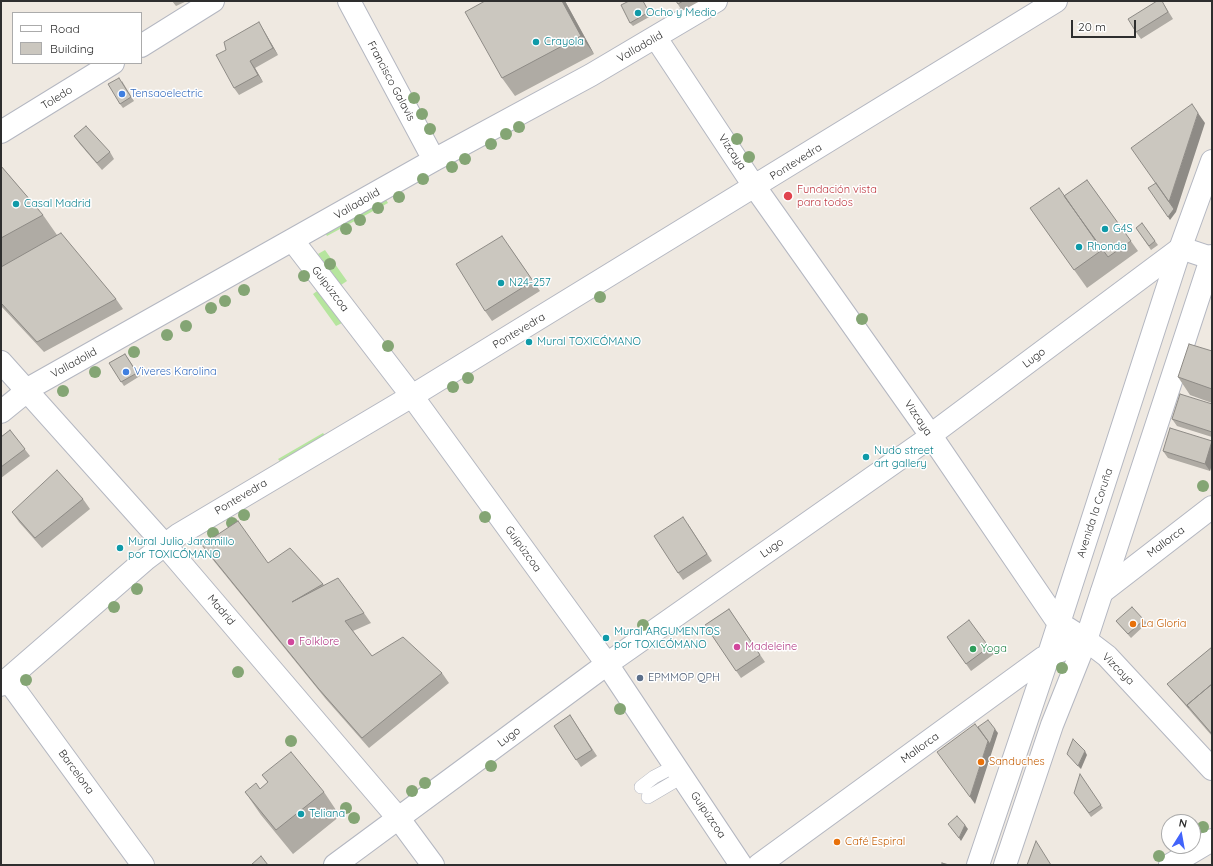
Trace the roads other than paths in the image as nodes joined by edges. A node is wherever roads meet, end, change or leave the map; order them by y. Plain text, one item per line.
1 (213, 1) edge
2 (349, 1) edge
3 (716, 1) edge
4 (1056, 1) edge
5 (656, 38) junction
6 (142, 45) edge
7 (111, 64) edge
8 (1, 132) edge
9 (434, 160) junction
10 (1212, 161) edge
11 (756, 187) junction
12 (293, 241) junction
13 (1181, 248) junction
14 (1212, 257) edge
15 (1, 362) edge
16 (26, 390) junction
17 (412, 396) junction
18 (1, 412) edge
19 (930, 436) junction
20 (1212, 507) edge
21 (165, 545) junction
22 (1102, 592) junction
23 (1059, 623) junction
24 (1086, 640) junction
25 (1049, 655) junction
26 (607, 664) junction
27 (5, 683) edge
28 (1212, 769) edge
29 (679, 772) junction
30 (644, 792) dead end
31 (399, 819) junction
32 (1212, 840) edge
33 (143, 865) edge
34 (335, 865) edge
35 (433, 865) edge
36 (741, 865) edge
37 (759, 865) edge
38 (978, 865) edge
39 (1005, 865) edge
40 (1170, 865) edge

1 - 6 street
2 - 9 street, Francisco Galavis
3 - 5 street, Valladolid
4 - 11 street, Pontevedra
5 - 9 street, Valladolid
5 - 11 street, Vizcaya
7 - 8 street, Toledo
9 - 12 street, Valladolid
10 - 13 street, Avenida la Coruña
11 - 17 street, Pontevedra
11 - 19 street, Vizcaya
12 - 16 street, Valladolid
12 - 17 street, Guipúzcoa
13 - 14 street
13 - 19 street, Lugo
13 - 23 street, Avenida la Coruña
14 - 22 street
15 - 16 street, Madrid
16 - 18 street, Valladolid
16 - 21 street, Madrid
17 - 21 street, Pontevedra
17 - 26 street, Guipúzcoa
19 - 23 street, Vizcaya
19 - 26 street, Lugo
20 - 22 street, Mallorca
21 - 27 street, Pontevedra
21 - 31 street, Madrid
22 - 24 street
23 - 24 street, Vizcaya
23 - 25 street, Avenida la Coruña
24 - 25 street, Mallorca
24 - 28 street, Vizcaya
24 - 39 street
25 - 37 street, Mallorca
25 - 38 street, Avenida la Coruña
26 - 29 street, Guipúzcoa
26 - 31 street, Lugo
27 - 33 street, Barcelona
29 - 30 lane
29 - 36 street, Guipúzcoa
31 - 34 street, Lugo
31 - 35 street, Madrid
32 - 40 street

